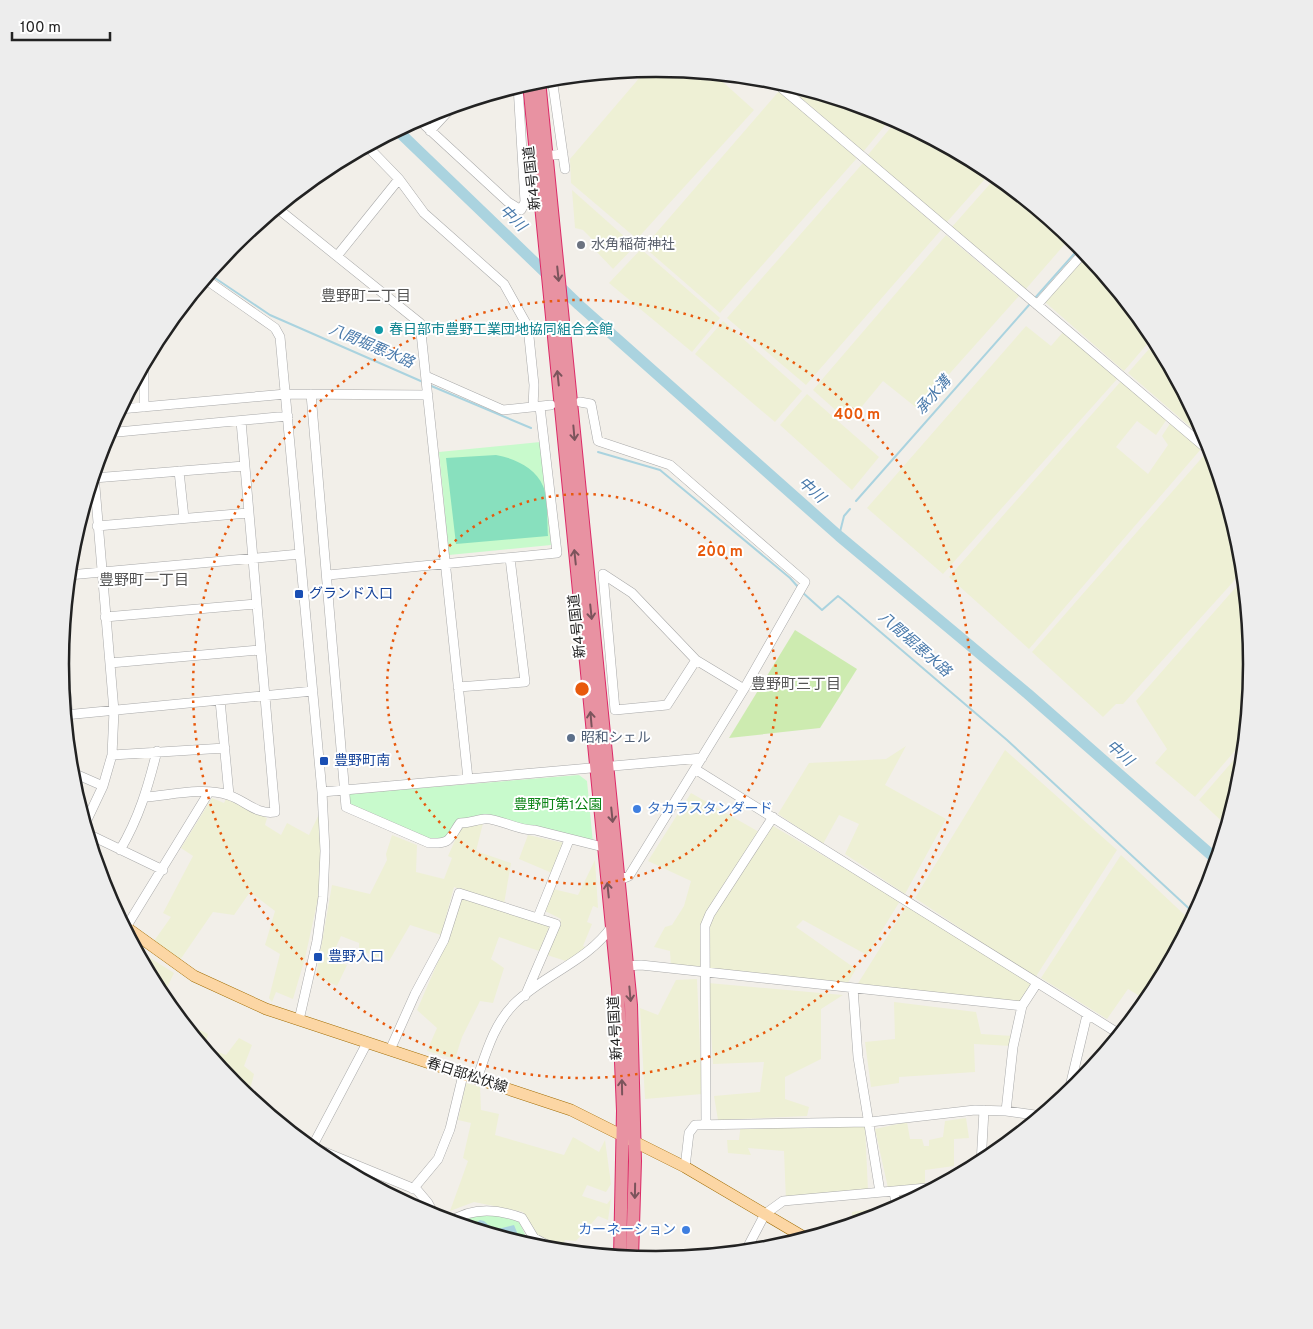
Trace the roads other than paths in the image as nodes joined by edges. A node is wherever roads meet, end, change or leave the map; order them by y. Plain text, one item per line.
1 (553, 86) edge
2 (540, 89) edge
3 (530, 91) edge
4 (786, 91) edge
5 (518, 94) edge
6 (444, 117) edge
7 (424, 125) edge
8 (430, 131) junction
9 (371, 151) edge
10 (563, 154) junction
11 (553, 155) dead end
12 (565, 169) dead end
13 (399, 179) junction
14 (282, 212) edge
15 (336, 256) junction
16 (1080, 257) edge
17 (210, 283) edge
18 (1037, 305) junction
19 (144, 377) edge
20 (427, 385) junction
21 (286, 394) junction
22 (311, 394) junction
23 (580, 402) dead end
24 (551, 405) dead end
25 (144, 407) junction
26 (536, 407) junction
27 (127, 408) edge
28 (288, 416) junction
29 (241, 421) junction
30 (117, 432) edge
31 (1202, 444) edge
32 (244, 466) junction
33 (179, 471) junction
34 (100, 477) edge
35 (95, 493) edge
36 (248, 513) junction
37 (184, 518) junction
38 (97, 526) junction
39 (300, 554) junction
40 (252, 558) junction
41 (510, 558) junction
42 (446, 564) junction
43 (102, 572) junction
44 (76, 574) edge
45 (328, 575) junction
46 (256, 604) junction
47 (105, 617) junction
48 (260, 650) junction
49 (696, 660) junction
50 (110, 663) junction
51 (458, 687) junction
52 (744, 689) junction
53 (313, 691) junction
54 (264, 695) junction
55 (220, 700) junction
56 (114, 711) junction
57 (71, 715) edge
58 (225, 748) junction
59 (157, 752) junction
60 (112, 755) junction
61 (702, 758) junction
62 (601, 767) junction
63 (695, 769) junction
64 (80, 776) edge
65 (468, 779) junction
66 (102, 786) junction
67 (345, 790) junction
68 (209, 792) junction
69 (322, 792) junction
70 (230, 795) junction
71 (146, 797) junction
72 (89, 816) edge
73 (773, 817) junction
74 (95, 838) edge
75 (569, 840) junction
76 (603, 847) junction
77 (120, 850) junction
78 (162, 870) junction
79 (618, 880) junction
80 (538, 917) junction
81 (128, 921) edge
82 (612, 926) junction
83 (135, 935) edge
84 (627, 966) junction
85 (704, 972) junction
86 (1037, 983) junction
87 (853, 988) junction
88 (525, 996) junction
89 (1022, 1006) junction
90 (1087, 1015) junction
91 (299, 1020) junction
92 (1116, 1031) edge
93 (367, 1043) junction
94 (390, 1050) junction
95 (464, 1075) junction
96 (477, 1079) junction
97 (1071, 1081) edge
98 (984, 1110) junction
99 (1006, 1111) junction
100 (1033, 1115) edge
101 (870, 1122) junction
102 (706, 1124) junction
103 (623, 1136) junction
104 (314, 1142) edge
105 (635, 1142) junction
106 (982, 1154) edge
107 (341, 1160) edge
108 (685, 1167) junction
109 (413, 1189) junction
110 (922, 1189) edge
111 (880, 1192) junction
112 (894, 1192) junction
113 (895, 1202) edge
114 (430, 1207) edge
115 (766, 1214) junction
116 (459, 1218) edge
117 (799, 1234) edge
118 (538, 1240) edge
119 (750, 1244) edge
120 (620, 1251) edge
121 (632, 1251) edge

1 - 10 street
2 -> 62 highway, 新4号国道
62 -> 3 highway, 新4号国道
4 - 18 street
5 - 8 street
6 - 8 street
7 - 8 street
9 - 13 street
10 - 11 street
10 - 12 street
13 - 15 street
13 - 26 street
14 - 15 street
15 - 20 street
16 - 18 street
17 - 21 street
18 - 31 street
19 - 25 street
20 - 22 street
20 - 26 street
20 - 42 street
21 - 22 street
21 - 25 street
21 - 28 street
22 - 45 street
23 - 52 street
24 - 26 street
25 - 27 street
26 - 41 street
28 - 29 street
28 - 39 street
29 - 30 street
29 - 32 street
32 - 33 street
32 - 36 street
33 - 34 street
33 - 37 street
35 - 38 street
36 - 37 street
36 - 40 street
37 - 38 street
38 - 43 street
39 - 40 street
39 - 53 street
40 - 43 street
40 - 46 street
41 - 42 street
41 - 51 street
42 - 45 street
42 - 51 street
43 - 44 street
43 - 47 street
45 - 67 street
46 - 47 street
46 - 48 street
47 - 50 street
48 - 50 street
48 - 54 street
49 - 49 street
49 - 52 street
50 - 56 street
51 - 65 street
52 - 61 street
53 - 54 street
53 - 69 street
54 - 55 street
54 - 70 street
55 - 56 street
55 - 58 street
56 - 57 street
56 - 60 street
58 - 59 street
58 - 70 street
59 - 60 street
59 - 71 street
60 - 66 street
61 - 62 street
61 - 63 street
62 - 65 street
62 - 76 highway, 新4号国道
62 -> 79 highway, 新4号国道
63 - 73 street
63 - 79 street
64 - 66 street
65 - 67 street
66 - 72 street
67 - 69 street
67 - 75 street
68 - 70 street
68 - 71 street
68 - 78 street
69 - 91 street
71 - 77 street
73 - 85 street
73 - 86 street
74 - 77 street
75 - 76 street
75 - 80 street
82 -> 76 highway, 新4号国道
77 - 78 street
78 - 81 street
79 - 84 highway, 新4号国道
80 - 88 street
80 - 94 street
82 - 88 street
103 -> 82 highway, 新4号国道
83 - 91 main road, 春日部松伏線
84 - 85 street
84 -> 105 highway, 新4号国道
85 - 87 street
85 - 102 street
86 - 89 street
86 - 90 street
87 - 89 street
87 - 101 street
88 - 96 street
89 - 99 street
90 - 92 street
90 - 97 street
91 - 93 main road, 春日部松伏線
93 - 94 main road, 春日部松伏線
93 - 104 street
94 - 95 main road, 春日部松伏線
95 - 96 main road, 春日部松伏線
95 - 109 street
96 - 103 main road, 春日部松伏線
98 - 99 street
98 - 101 street
98 - 106 street
99 - 100 street
101 - 102 street
101 - 111 street
102 - 108 street
103 - 105 main road, 春日部松伏線
103 - 120 highway, 新4号国道
105 - 108 main road, 春日部松伏線
105 -> 121 highway, 新4号国道
107 - 109 street
108 - 115 main road, 春日部松伏線
109 - 114 street
110 - 112 street
111 - 112 street
111 - 115 street
112 - 113 street
115 - 117 main road, 春日部松伏線
115 - 119 street
116 - 118 street

